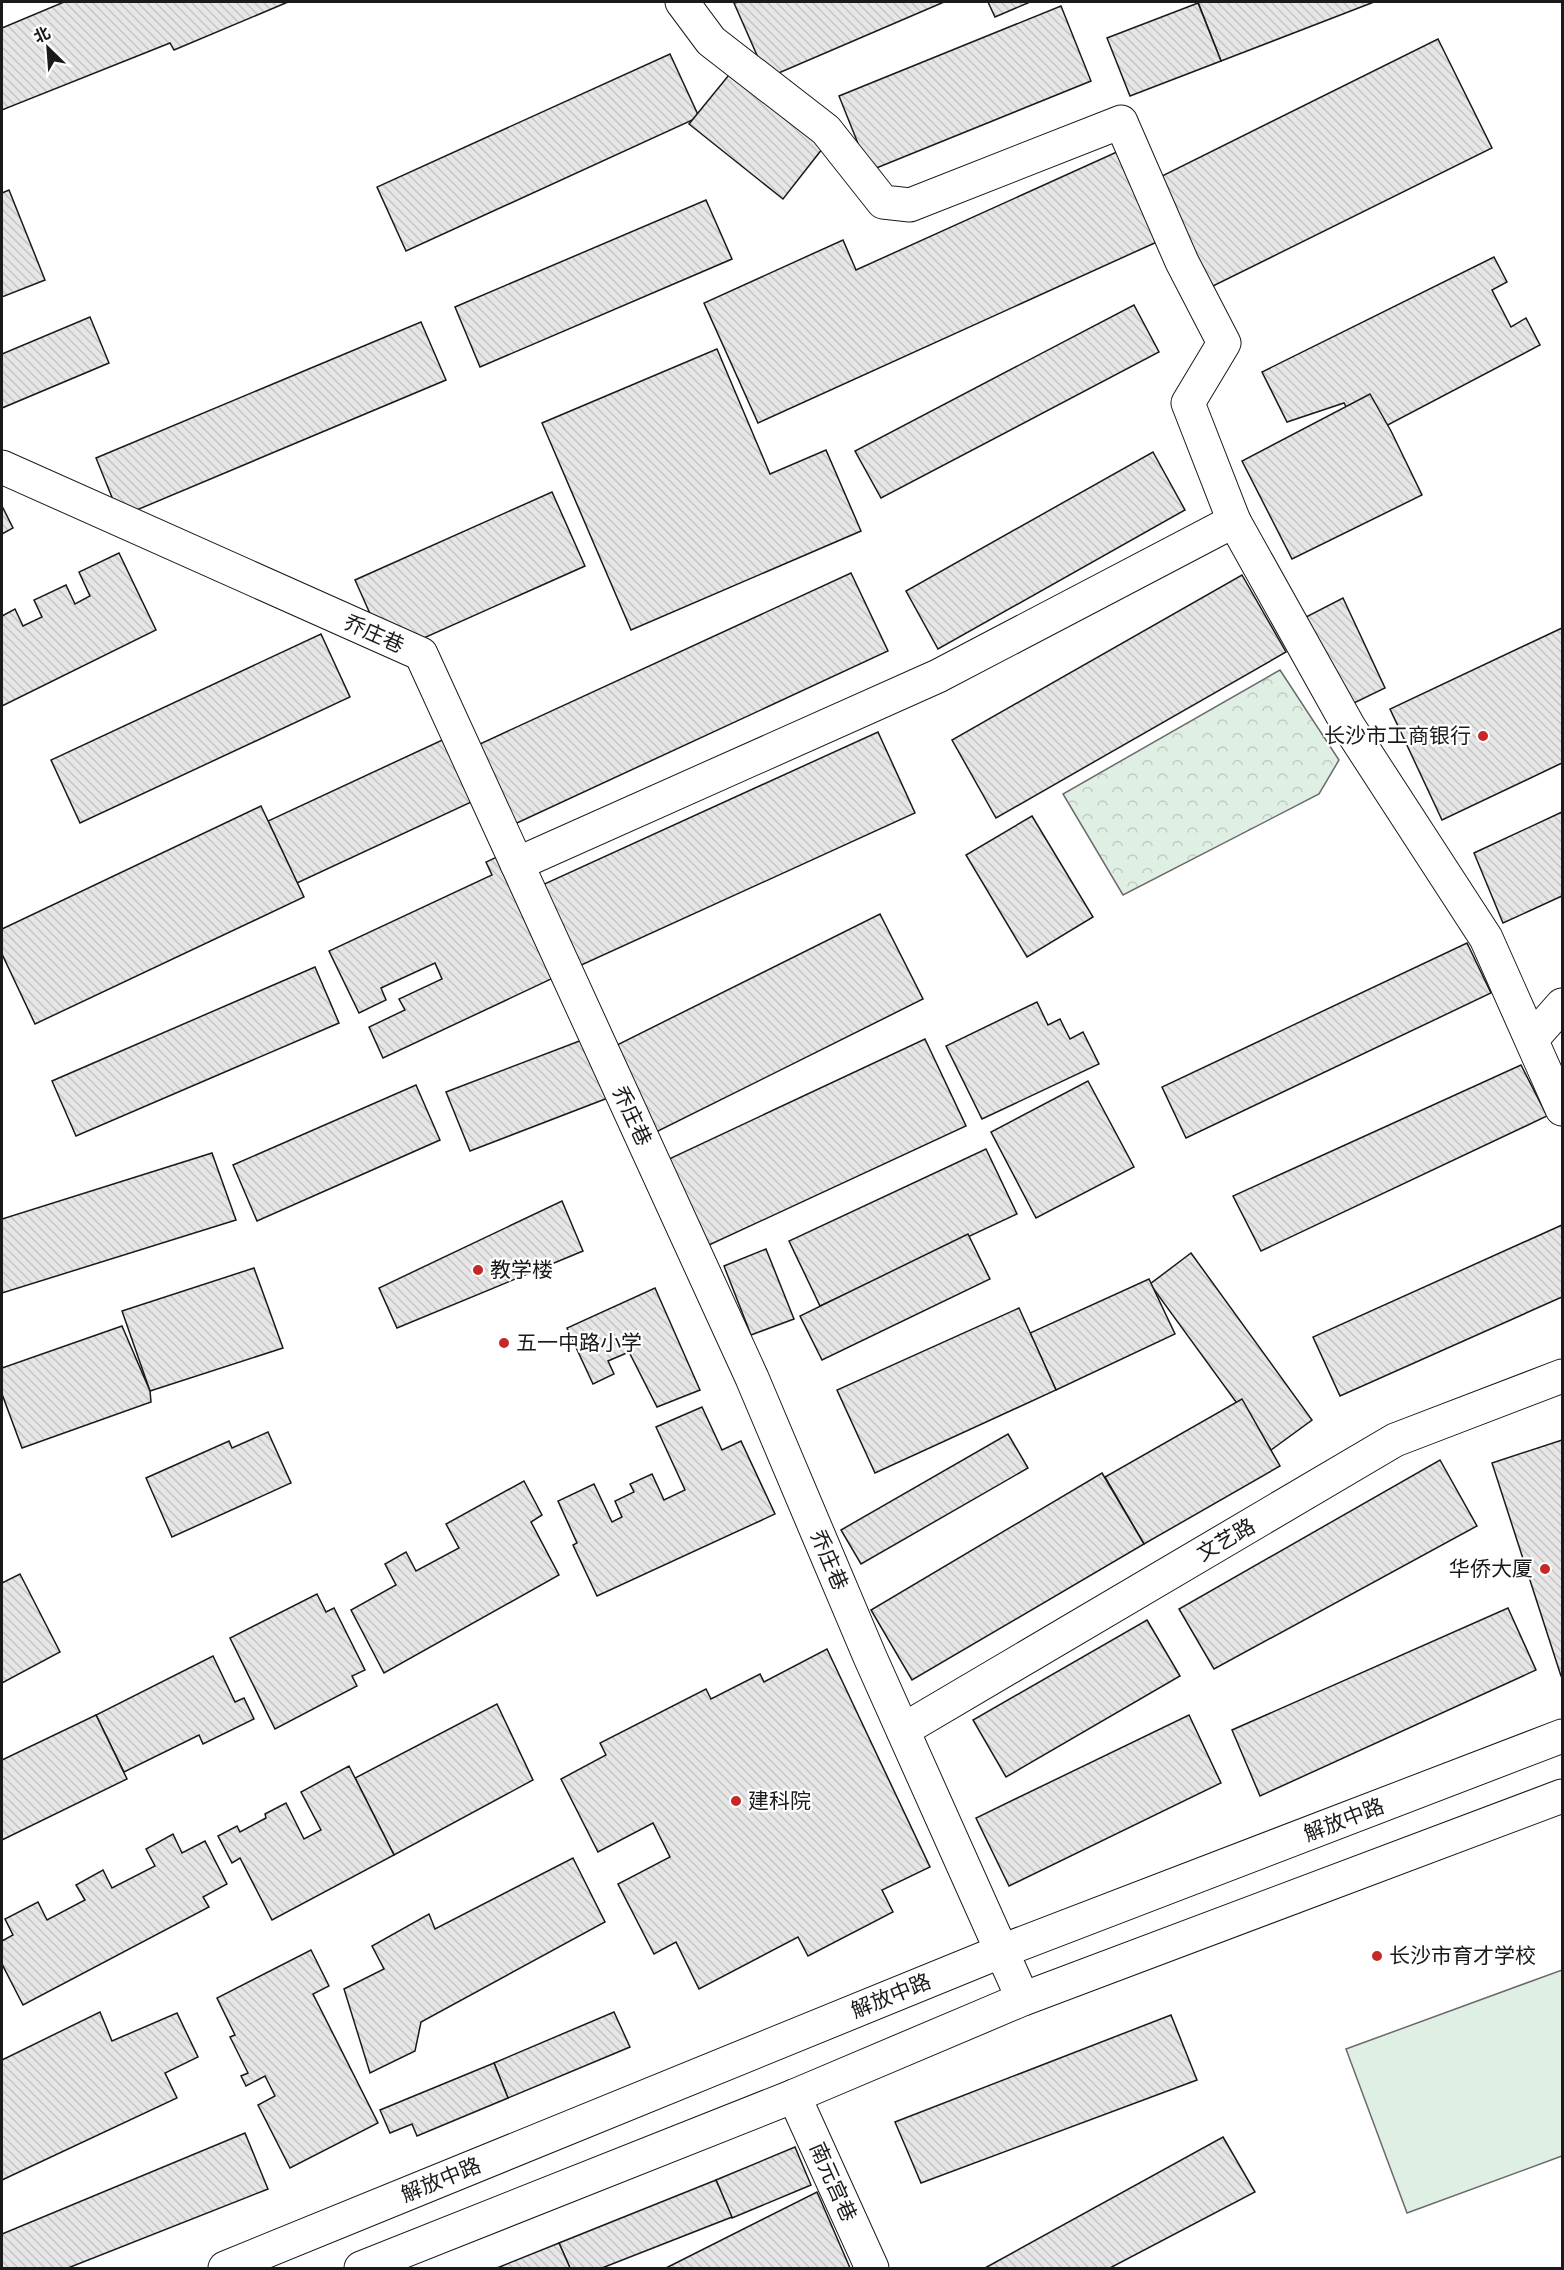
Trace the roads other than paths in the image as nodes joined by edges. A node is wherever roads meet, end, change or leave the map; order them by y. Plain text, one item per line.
1 (682, 2) edge
2 (2, 467) edge
3 (1234, 521) junction
4 (517, 864) junction
5 (1563, 1005) edge
6 (1532, 1039) junction
7 (1563, 1109) edge
8 (1563, 1376) edge
9 (903, 1730) junction
10 (1563, 1736) edge
11 (1563, 1796) edge
12 (1002, 1951) junction
13 (1023, 1999) junction
14 (794, 2096) junction
15 (225, 2268) edge
16 (361, 2268) edge
17 (872, 2268) edge

1 - 3 street
2 - 4 street, 乔庄巷
3 - 4 street
3 - 6 street
4 - 9 street, 乔庄巷
5 - 6 street
6 - 7 street
8 - 9 street, 文艺路
9 - 12 street, 乔庄巷
10 - 12 street, 解放中路
11 - 13 street
12 - 13 street, 乔庄巷
12 - 15 street, 解放中路
13 - 14 street
14 - 16 street
14 - 17 street, 南元宫巷

